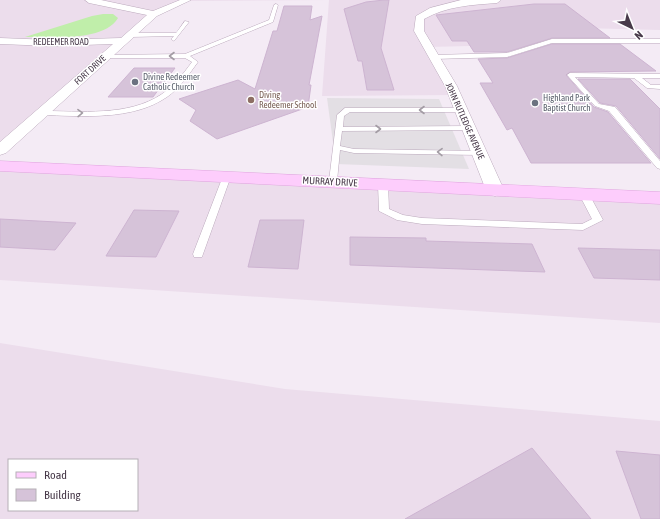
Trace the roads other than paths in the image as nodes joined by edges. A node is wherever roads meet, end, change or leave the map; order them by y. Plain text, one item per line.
1 (89, 0) edge
2 (187, 0) edge
3 (497, 0) edge
4 (276, 5) dead end
5 (154, 14) junction
6 (187, 22) dead end
7 (126, 38) junction
8 (0, 41) edge
9 (660, 41) edge
10 (105, 56) junction
11 (186, 56) junction
12 (433, 57) junction
13 (636, 76) junction
14 (660, 76) edge
15 (649, 87) junction
16 (660, 87) edge
17 (660, 96) edge
18 (460, 110) junction
19 (41, 113) junction
20 (468, 128) junction
21 (339, 129) junction
22 (336, 147) junction
23 (0, 150) edge
24 (479, 153) junction
25 (656, 156) edge
26 (0, 166) edge
27 (660, 166) edge
28 (227, 176) junction
29 (333, 181) junction
30 (383, 184) junction
31 (495, 190) junction
32 (584, 194) junction
33 (660, 198) edge
34 (198, 254) dead end

1 - 5 street
2 - 5 street, FORT DRIVE
3 - 12 street, JOHN RUTLEDGE AVENUE
4 - 11 lane
5 - 7 street, FORT DRIVE
6 - 7 lane
7 - 8 street, REDEEMER ROAD
7 - 10 street, FORT DRIVE
9 - 12 lane
11 -> 10 lane
10 - 19 street, FORT DRIVE
19 -> 11 lane
12 - 18 street, JOHN RUTLEDGE AVENUE
13 - 14 lane
13 - 15 lane
13 - 25 lane
15 - 16 lane
15 - 17 lane
18 - 20 street, JOHN RUTLEDGE AVENUE
18 -> 21 lane
19 - 23 street, FORT DRIVE
21 -> 20 lane
20 - 24 street, JOHN RUTLEDGE AVENUE
21 - 22 lane
24 -> 22 lane
22 - 29 lane
24 - 31 street, JOHN RUTLEDGE AVENUE
25 - 27 lane
26 - 28 street, MURRAY DRIVE
28 - 29 street, MURRAY DRIVE
28 - 34 lane
29 - 30 street, MURRAY DRIVE
30 - 31 street, MURRAY DRIVE
30 - 32 lane
31 - 32 street, MURRAY DRIVE
32 - 33 street, MURRAY DRIVE

